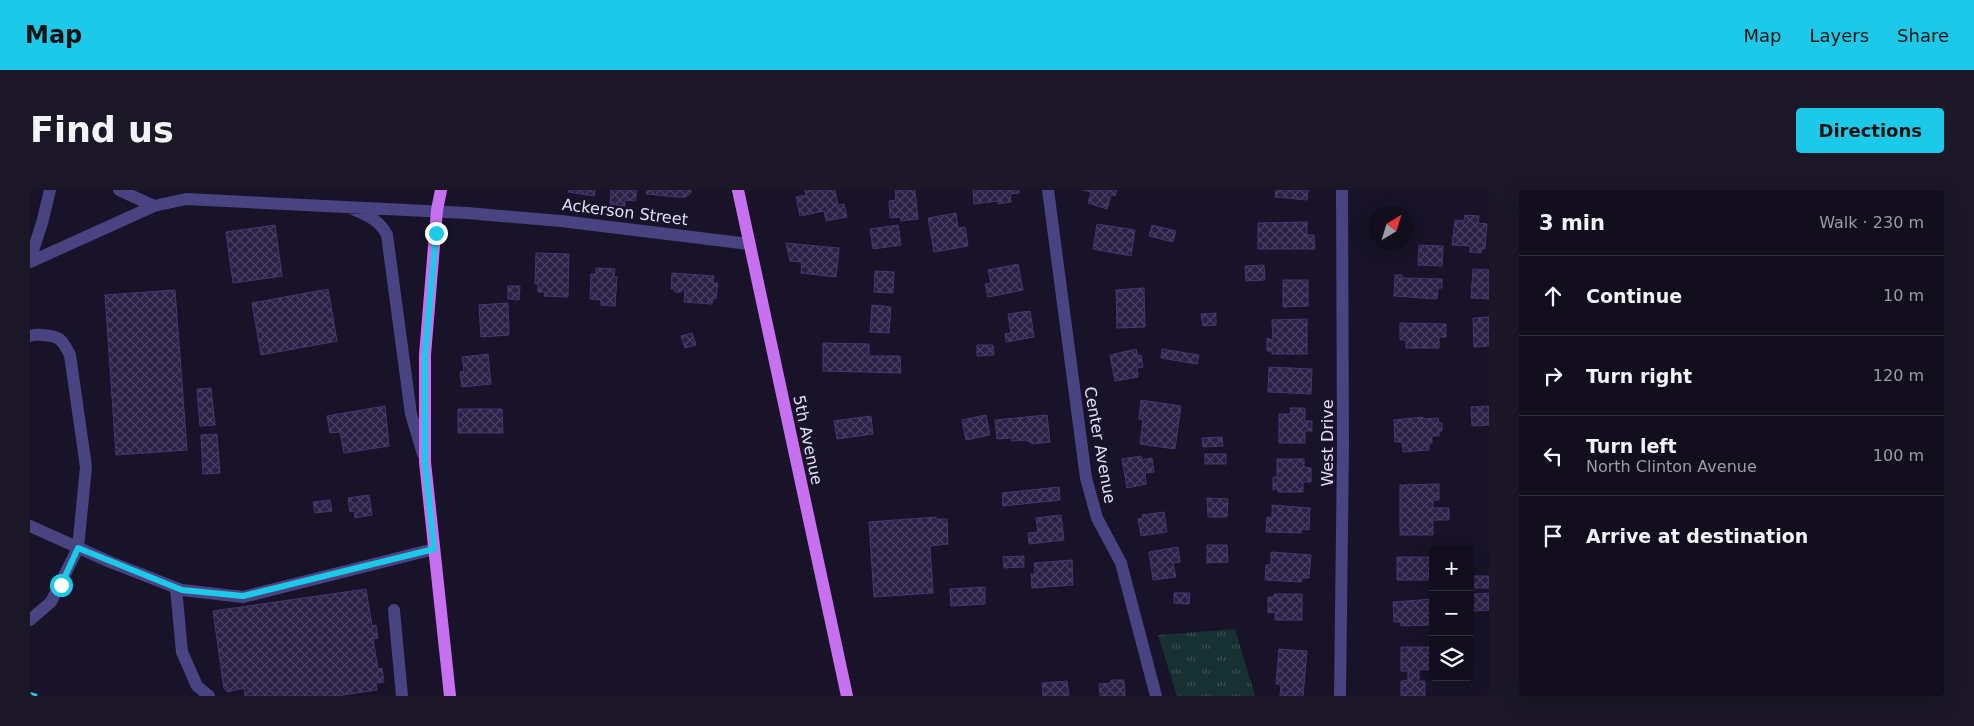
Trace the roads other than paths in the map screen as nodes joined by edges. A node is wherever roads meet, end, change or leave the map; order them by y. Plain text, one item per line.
1 (50, 190) edge
2 (119, 190) edge
3 (441, 190) edge
4 (738, 190) edge
5 (1048, 190) edge
6 (1342, 190) edge
7 (346, 205) junction
8 (154, 206) junction
9 (437, 210) junction
10 (749, 244) junction
11 (30, 261) edge
12 (30, 336) edge
13 (425, 459) junction
14 (30, 526) edge
15 (78, 548) junction
16 (434, 549) junction
17 (176, 588) junction
18 (394, 610) dead end
19 (30, 620) edge
20 (208, 696) edge
21 (402, 696) edge
22 (450, 696) edge
23 (847, 696) edge
24 (1156, 696) edge
25 (1340, 696) edge

1 - 11 street
2 - 8 street
3 - 9 main road
4 - 10 main road, 5th Avenue
5 - 24 street, Center Avenue
6 - 25 street, West Drive
7 - 8 street, Ackerson Street
7 - 9 street, Ackerson Street
7 - 13 street
8 - 11 street, Ackerson Street
9 - 10 street, Ackerson Street
9 - 13 main road
10 - 23 main road, 5th Avenue
12 - 15 street
13 - 16 main road
14 - 15 street
15 - 17 street
15 - 19 street
16 - 17 street
16 - 22 main road
17 - 20 street
18 - 21 street

